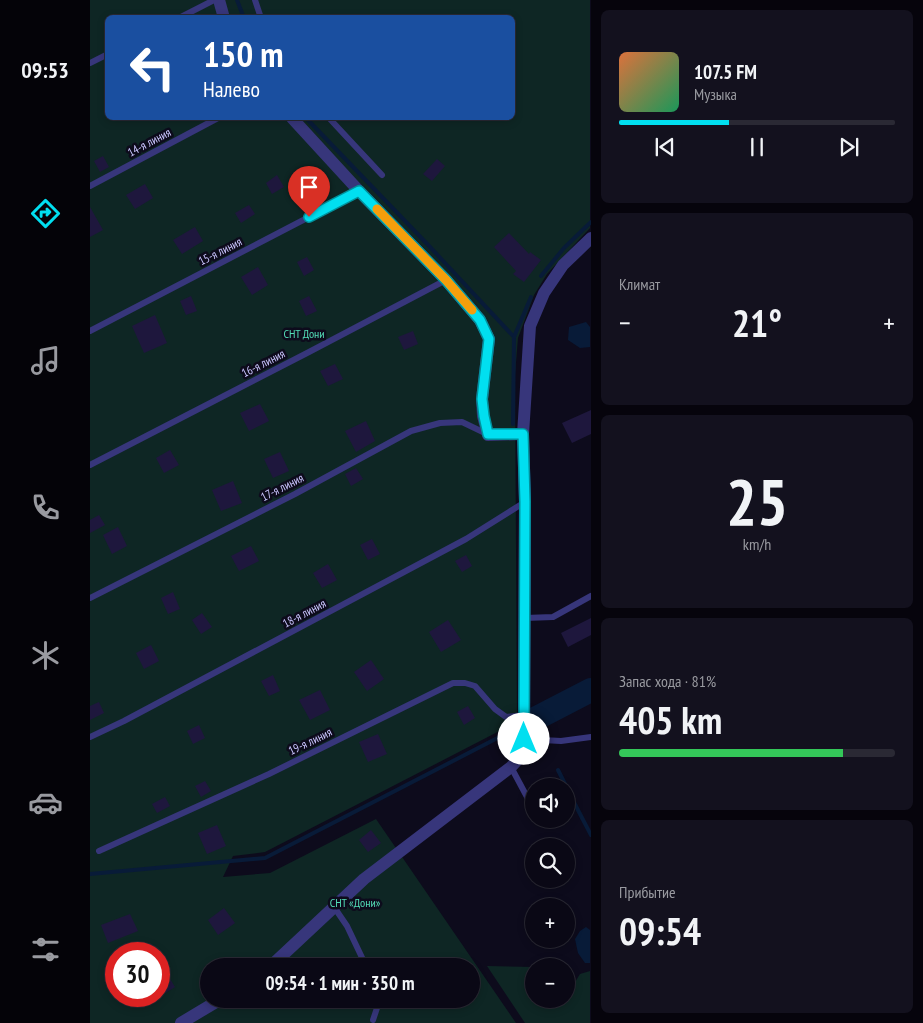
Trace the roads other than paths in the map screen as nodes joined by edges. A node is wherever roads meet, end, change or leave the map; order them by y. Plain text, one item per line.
1 (214, 0) edge
2 (219, 0) edge
3 (255, 0) edge
4 (186, 15) edge
5 (223, 15) edge
6 (260, 15) edge
7 (105, 56) edge
8 (90, 63) edge
9 (214, 120) edge
10 (294, 120) edge
11 (331, 120) edge
12 (382, 175) dead end
13 (90, 186) edge
14 (359, 191) junction
15 (590, 238) edge
16 (446, 280) junction
17 (90, 331) edge
18 (488, 434) junction
19 (523, 434) junction
20 (90, 464) edge
21 (525, 502) junction
22 (590, 596) edge
23 (90, 598) edge
24 (524, 618) junction
25 (524, 715) junction
26 (90, 737) edge
27 (590, 737) edge
28 (524, 739) junction
29 (511, 766) junction
30 (525, 793) edge
31 (99, 851) dead end
32 (334, 907) junction
33 (280, 958) edge
34 (362, 958) edge
35 (206, 1008) edge
36 (377, 1008) edge
37 (373, 1020) dead end
38 (182, 1023) edge

1 - 4 lane
2 - 5 street
3 - 6 lane
7 - 8 lane
9 - 13 lane, 14-я линия
10 - 14 street
11 - 12 lane
14 - 16 street
14 - 17 lane, 15-я линия
15 - 19 street
16 - 18 street
16 - 20 lane, 16-я линия
18 - 19 street
18 - 23 lane, 17-я линия
19 - 21 street
21 - 24 street
21 - 26 lane, 18-я линия
22 - 24 lane
24 - 25 street
25 - 28 street
25 - 31 lane, 19-я линия
27 - 28 lane
28 - 29 street
29 - 30 lane
29 - 32 street
32 - 33 street
32 - 34 lane
35 - 38 street
36 - 37 lane

